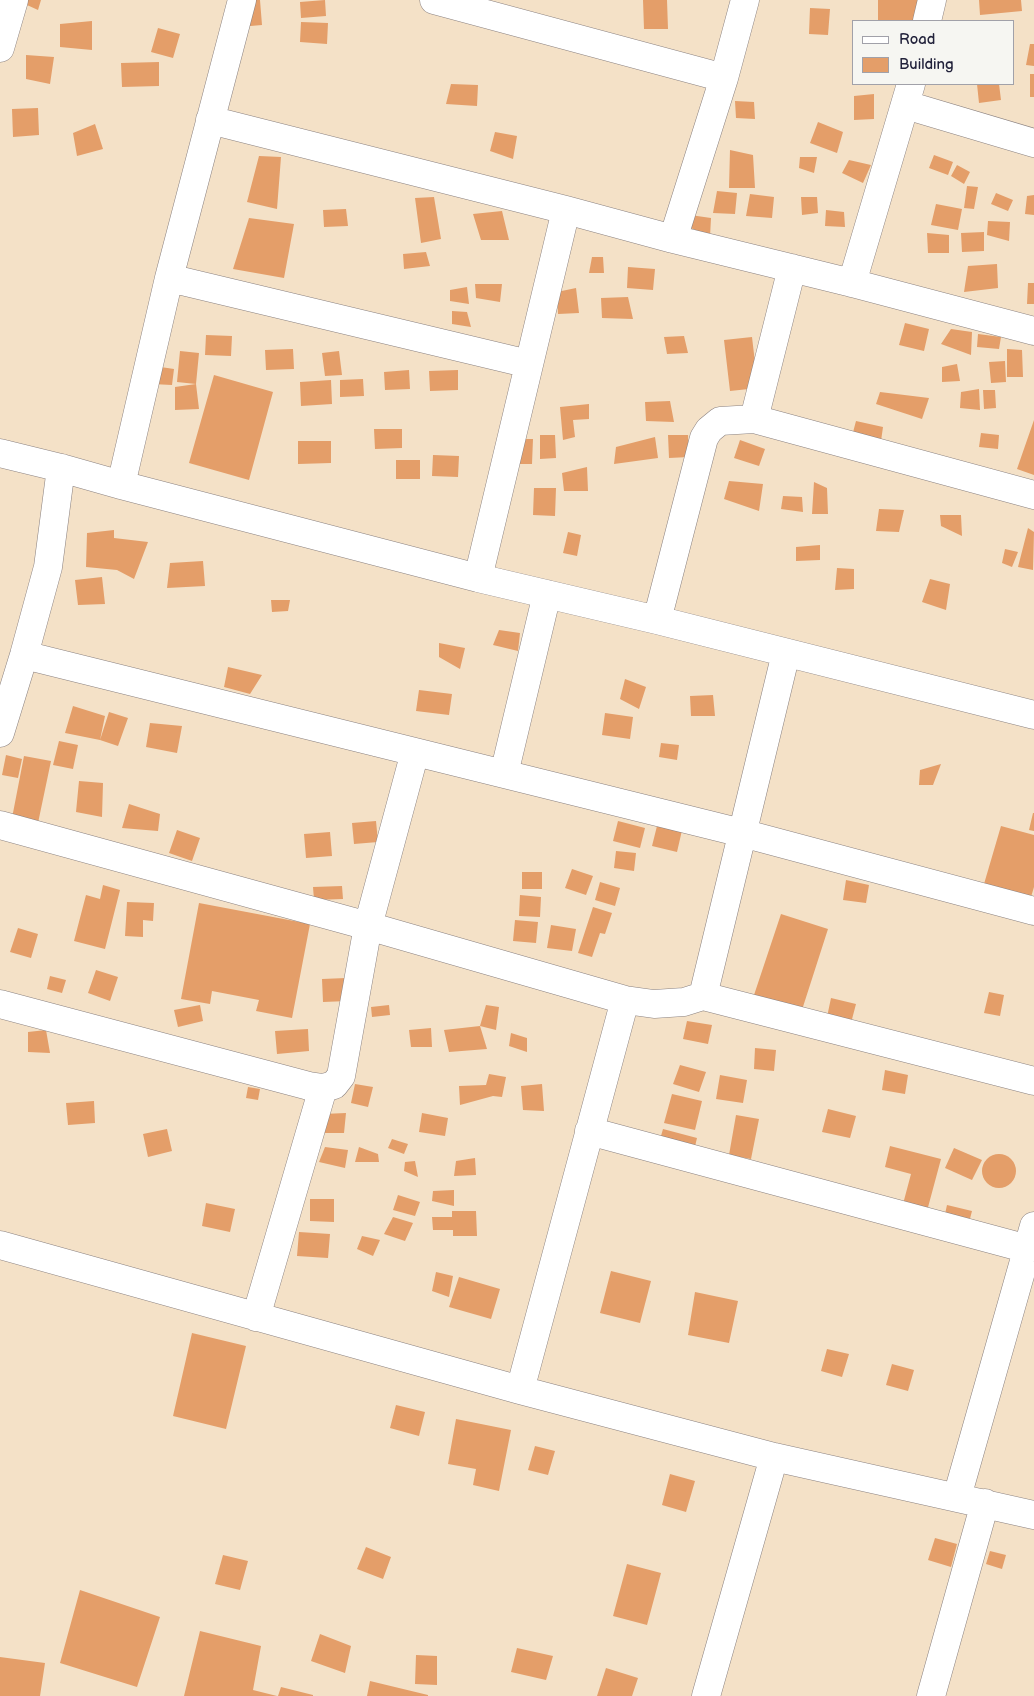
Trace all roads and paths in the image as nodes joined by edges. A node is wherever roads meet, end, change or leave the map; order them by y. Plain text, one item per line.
1 (14, 0) edge
2 (242, 0) edge
3 (434, 0) edge
4 (745, 0) edge
5 (932, 0) edge
6 (927, 20) edge
7 (0, 48) edge
8 (724, 78) junction
9 (909, 94) edge
10 (210, 120) junction
11 (1034, 143) edge
12 (566, 210) junction
13 (673, 240) junction
14 (792, 268) junction
15 (169, 278) junction
16 (852, 283) junction
17 (1034, 332) edge
18 (529, 364) junction
19 (754, 419) junction
20 (0, 453) edge
21 (61, 468) junction
22 (121, 485) junction
23 (1034, 495) edge
24 (478, 578) junction
25 (547, 594) junction
26 (657, 620) junction
27 (786, 654) junction
28 (24, 655) junction
29 (1034, 715) edge
30 (0, 733) edge
31 (415, 752) junction
32 (504, 774) junction
33 (0, 825) edge
34 (742, 833) junction
35 (1034, 911) edge
36 (368, 926) junction
37 (703, 996) junction
38 (625, 1000) junction
39 (0, 1004) edge
40 (1034, 1081) edge
41 (323, 1088) junction
42 (589, 1131) junction
43 (1031, 1238) edge
44 (0, 1245) edge
45 (256, 1317) junction
46 (520, 1390) junction
47 (774, 1457) junction
48 (957, 1497) junction
49 (985, 1503) junction
50 (1034, 1515) edge
51 (706, 1696) edge
52 (931, 1696) edge

1 - 7 street
2 - 10 street
3 - 8 street
4 - 8 street
5 - 6 street
8 - 13 street
9 - 11 street
9 - 16 street
10 - 12 street
10 - 15 street
12 - 13 street
12 - 18 street
13 - 14 street
14 - 16 street
14 - 19 street
15 - 18 street
15 - 22 street
16 - 17 street
18 - 24 street
19 - 23 street
19 - 26 street
20 - 21 street
21 - 22 street
21 - 28 street
22 - 24 street
24 - 25 street
25 - 26 street
25 - 32 street
26 - 27 street
27 - 29 street
27 - 34 street
28 - 30 street
28 - 31 street
31 - 32 street
31 - 36 street
32 - 34 street
33 - 36 street
34 - 35 street
34 - 37 street
36 - 38 street
36 - 41 street
37 - 38 street
37 - 40 street
38 - 42 street
39 - 41 street
41 - 45 street
42 - 43 street
42 - 46 street
43 - 48 street
44 - 45 street
45 - 46 street
46 - 47 street
47 - 48 street
47 - 51 street
48 - 49 street
49 - 50 street
49 - 52 street

